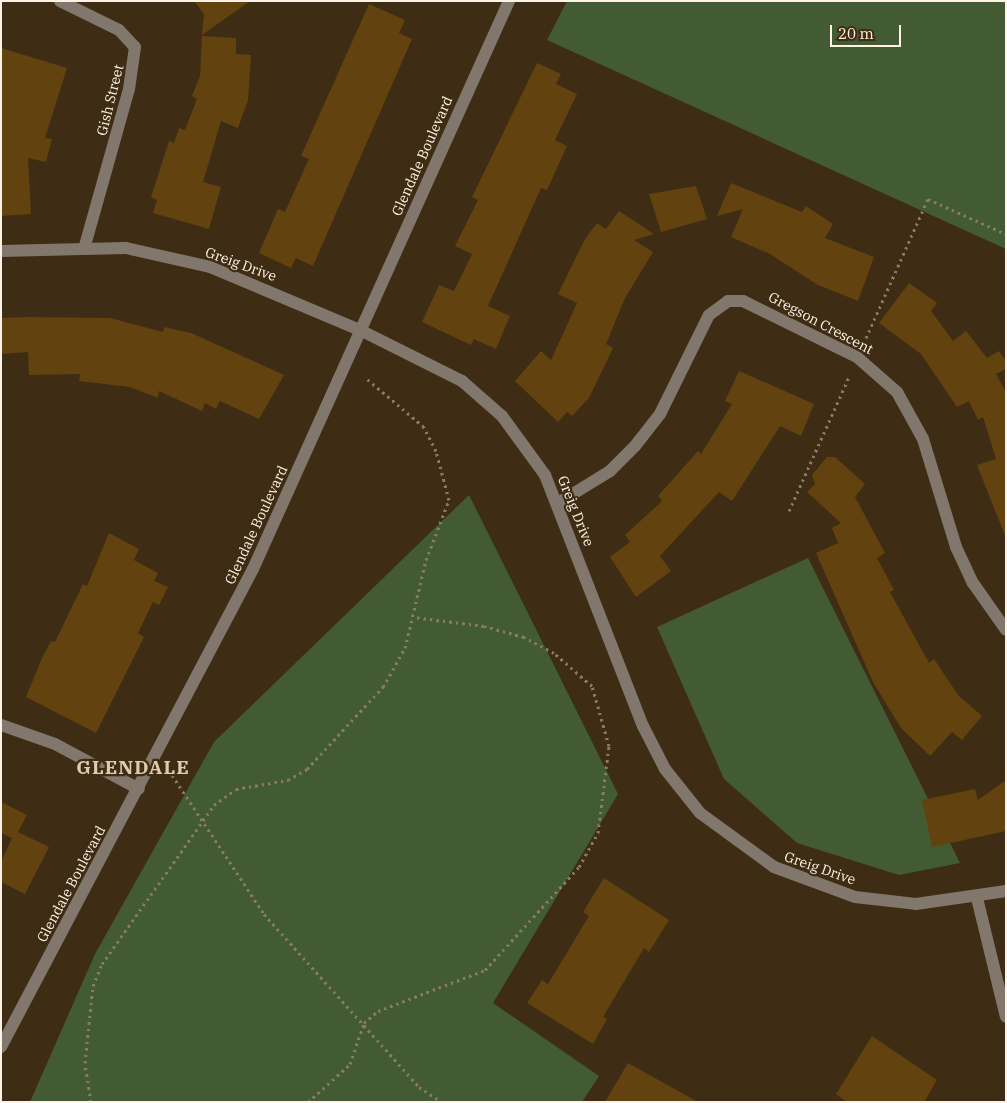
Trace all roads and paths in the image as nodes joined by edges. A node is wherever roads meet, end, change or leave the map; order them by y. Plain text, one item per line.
1 (60, 1) edge
2 (509, 1) edge
3 (1006, 234) edge
4 (85, 246) junction
5 (1, 251) edge
6 (362, 331) junction
7 (866, 338) dead end
8 (849, 377) dead end
9 (367, 379) dead end
10 (558, 503) junction
11 (789, 511) dead end
12 (414, 617) junction
13 (1006, 630) edge
14 (1, 725) edge
15 (172, 775) dead end
16 (139, 789) junction
17 (200, 823) junction
18 (1006, 891) edge
19 (977, 898) junction
20 (1006, 1017) edge
21 (364, 1023) junction
22 (1, 1047) edge
23 (91, 1102) edge
24 (308, 1102) edge
25 (442, 1102) edge

1 - 4 street, Gish Street
2 - 6 street, Glendale Boulevard
3 - 7 path
4 - 5 street, Greig Drive
4 - 6 street, Greig Drive
6 - 10 street, Greig Drive
6 - 16 street, Glendale Boulevard
8 - 11 path
9 - 12 path
10 - 13 street, Gregson Crescent
10 - 19 street, Greig Drive
12 - 17 path
12 - 21 path
14 - 16 street
15 - 17 path
16 - 22 street, Glendale Boulevard
17 - 21 path
17 - 23 path
18 - 19 street, Greig Drive
19 - 20 street
21 - 24 path
21 - 25 path

